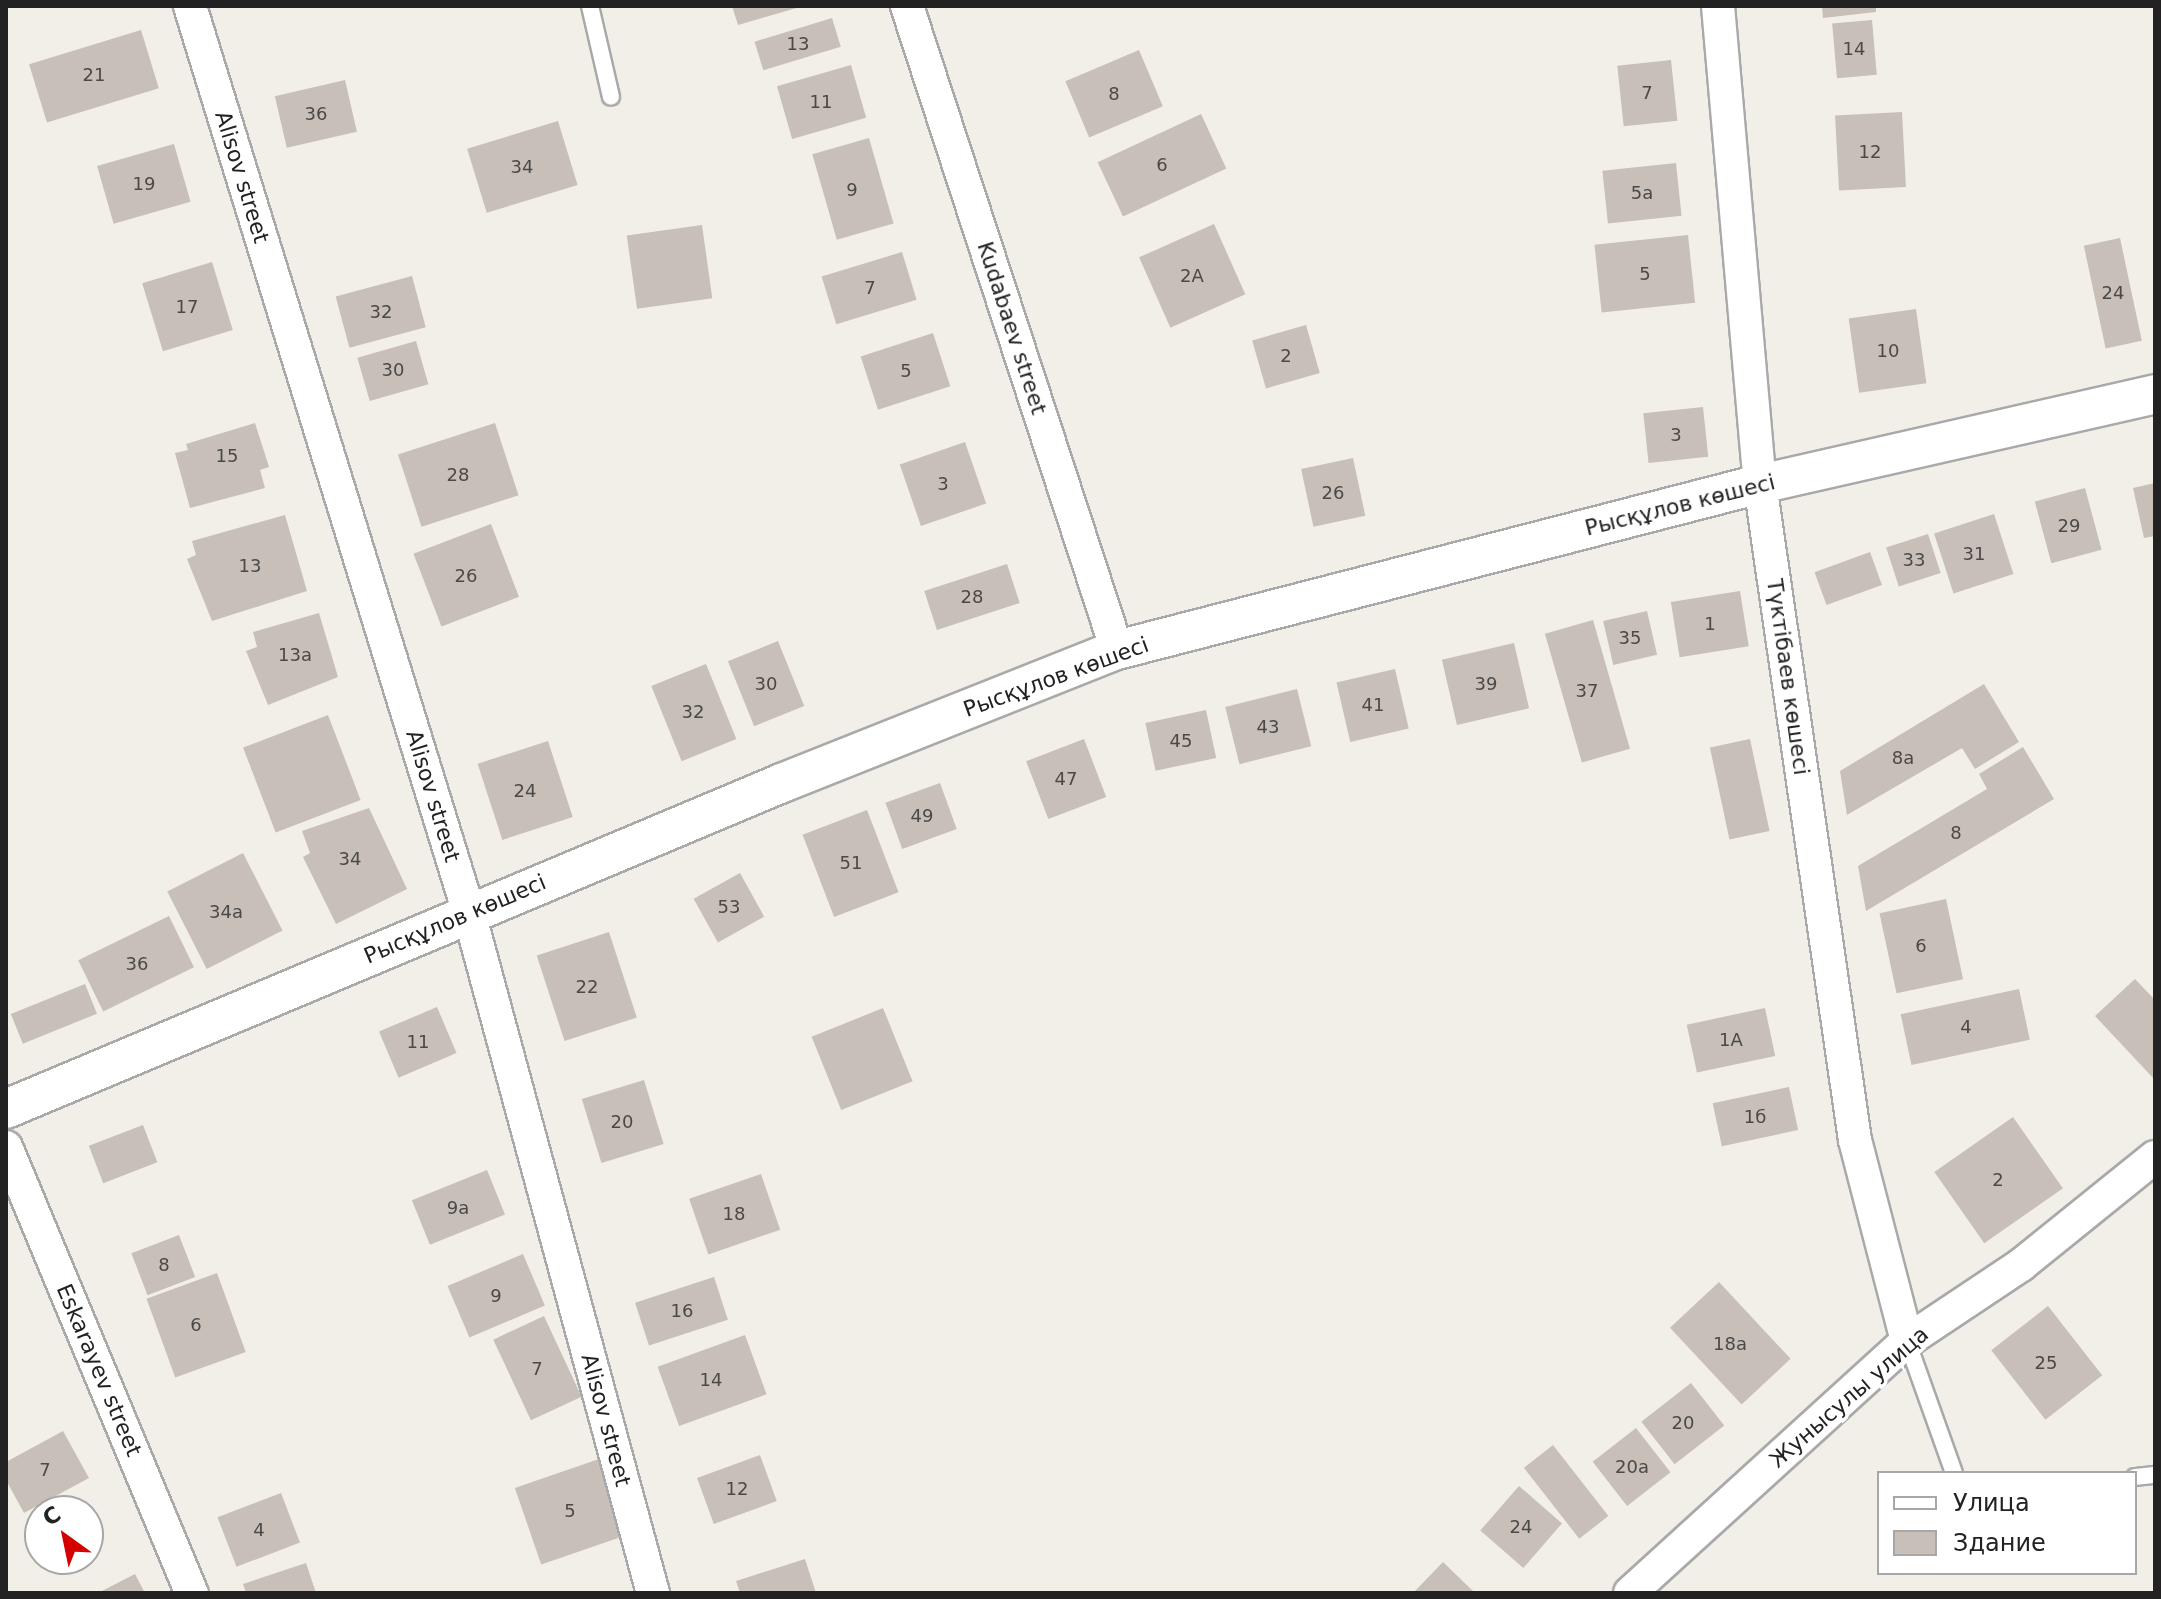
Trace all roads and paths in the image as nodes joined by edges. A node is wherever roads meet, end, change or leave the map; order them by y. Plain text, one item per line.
1 (190, 6) edge
2 (590, 6) edge
3 (907, 6) edge
4 (1718, 6) edge
5 (611, 97) dead end
6 (2155, 394) edge
7 (1760, 484) junction
8 (1117, 650) junction
9 (469, 913) junction
10 (6, 1109) edge
11 (6, 1147) edge
12 (2155, 1157) edge
13 (1907, 1341) junction
14 (1953, 1471) edge
15 (192, 1593) edge
16 (653, 1593) edge
17 (1630, 1593) edge

1 - 9 street, Alisov street
2 - 5 lane
3 - 8 street, Kudabaev street
4 - 7 street, Түктібаев көшесі
6 - 7 street, Рысқұлов көшесі
7 - 8 street, Рысқұлов көшесі
7 - 13 street, Түктібаев көшесі
8 - 9 street, Рысқұлов көшесі
9 - 10 street, Рысқұлов көшесі
9 - 16 street, Alisov street
11 - 15 street, Eskarayev street
12 - 13 street, Жунысулы улица
13 - 14 lane
13 - 17 street, Жунысулы улица

